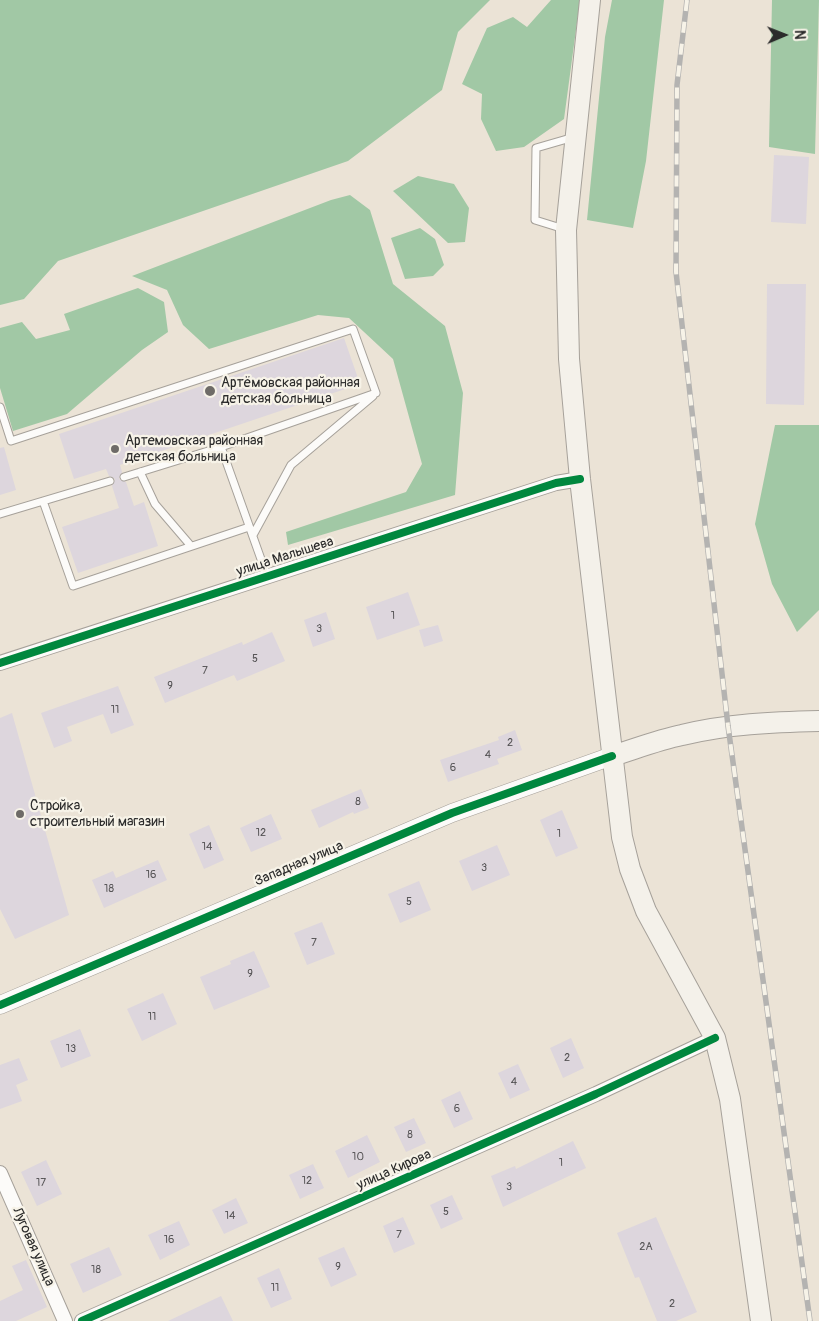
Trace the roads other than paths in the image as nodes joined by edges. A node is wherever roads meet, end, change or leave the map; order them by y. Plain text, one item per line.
1 (590, 0) edge
2 (574, 137) junction
3 (566, 230) junction
4 (376, 393) junction
5 (0, 407) edge
6 (221, 447) junction
7 (140, 472) junction
8 (124, 477) dead end
9 (580, 479) junction
10 (110, 481) dead end
11 (43, 501) junction
12 (0, 514) edge
13 (249, 527) junction
14 (253, 535) junction
15 (191, 546) junction
16 (267, 576) junction
17 (0, 663) edge
18 (819, 721) edge
19 (612, 756) junction
20 (0, 1005) edge
21 (715, 1038) junction
22 (0, 1173) edge
23 (65, 1321) edge
24 (82, 1321) edge
25 (761, 1321) edge

1 - 2 main road
2 - 3 main road
2 - 3 lane
3 - 9 main road
4 - 5 lane
4 - 6 lane
4 - 14 lane
6 - 7 lane
6 - 13 lane
7 - 8 lane
7 - 15 lane
9 - 16 street, улица Малышева
9 - 19 main road
10 - 11 lane
11 - 12 lane
11 - 15 lane
13 - 14 lane
13 - 15 lane
14 - 16 lane
16 - 17 street, улица Малышева
18 - 19 main road
19 - 20 street, Западная улица
19 - 21 main road
21 - 24 street, улица Кирова
21 - 25 main road
22 - 23 street, Луговая улица

